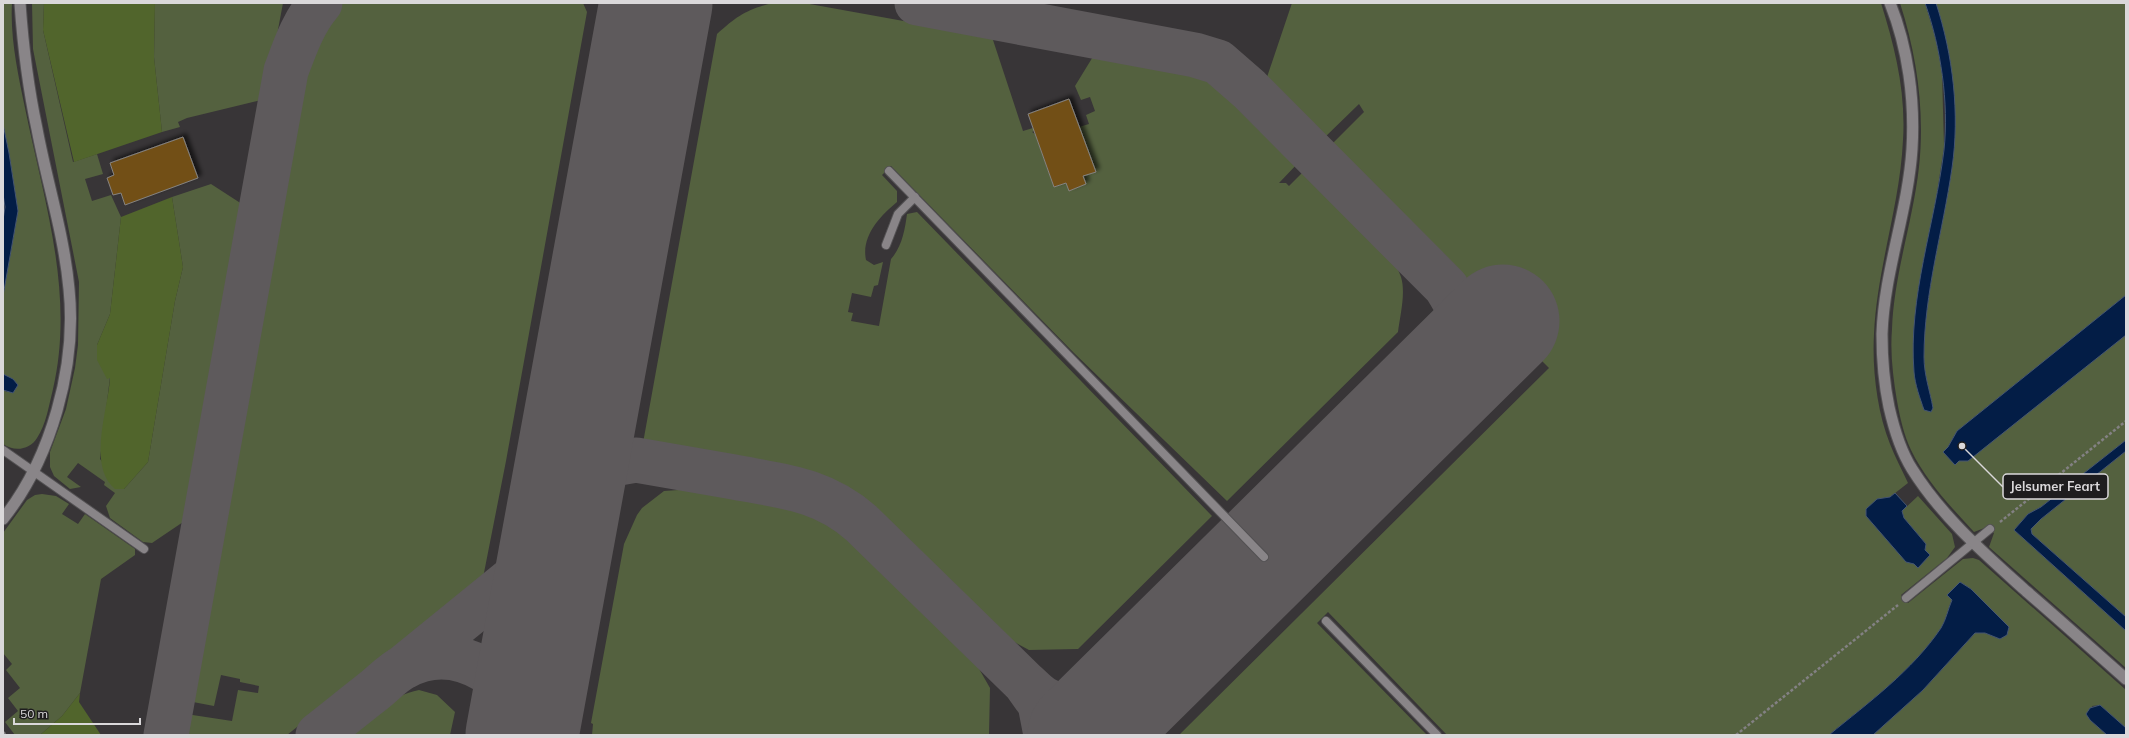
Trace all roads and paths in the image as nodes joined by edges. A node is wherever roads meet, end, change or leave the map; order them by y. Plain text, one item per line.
1 (20, 3) edge
2 (1890, 3) edge
3 (889, 171) dead end
4 (915, 197) junction
5 (886, 245) dead end
6 (2126, 421) edge
7 (3, 450) edge
8 (33, 470) junction
9 (3, 520) edge
10 (1990, 530) joint
11 (1974, 543) junction
12 (144, 549) dead end
13 (1264, 557) dead end
14 (1906, 598) joint
15 (1326, 621) dead end
16 (2126, 679) edge
17 (3, 732) edge
18 (6, 735) edge
19 (1437, 735) edge
20 (1736, 735) edge

1 - 8 street
2 - 11 street
3 - 4 lane
4 - 5 lane
4 - 13 lane
6 - 10 path
7 - 8 lane
8 - 9 street
8 - 12 lane
10 - 11 lane
11 - 14 lane
11 - 16 street
14 - 20 path
15 - 19 lane
17 - 18 path

